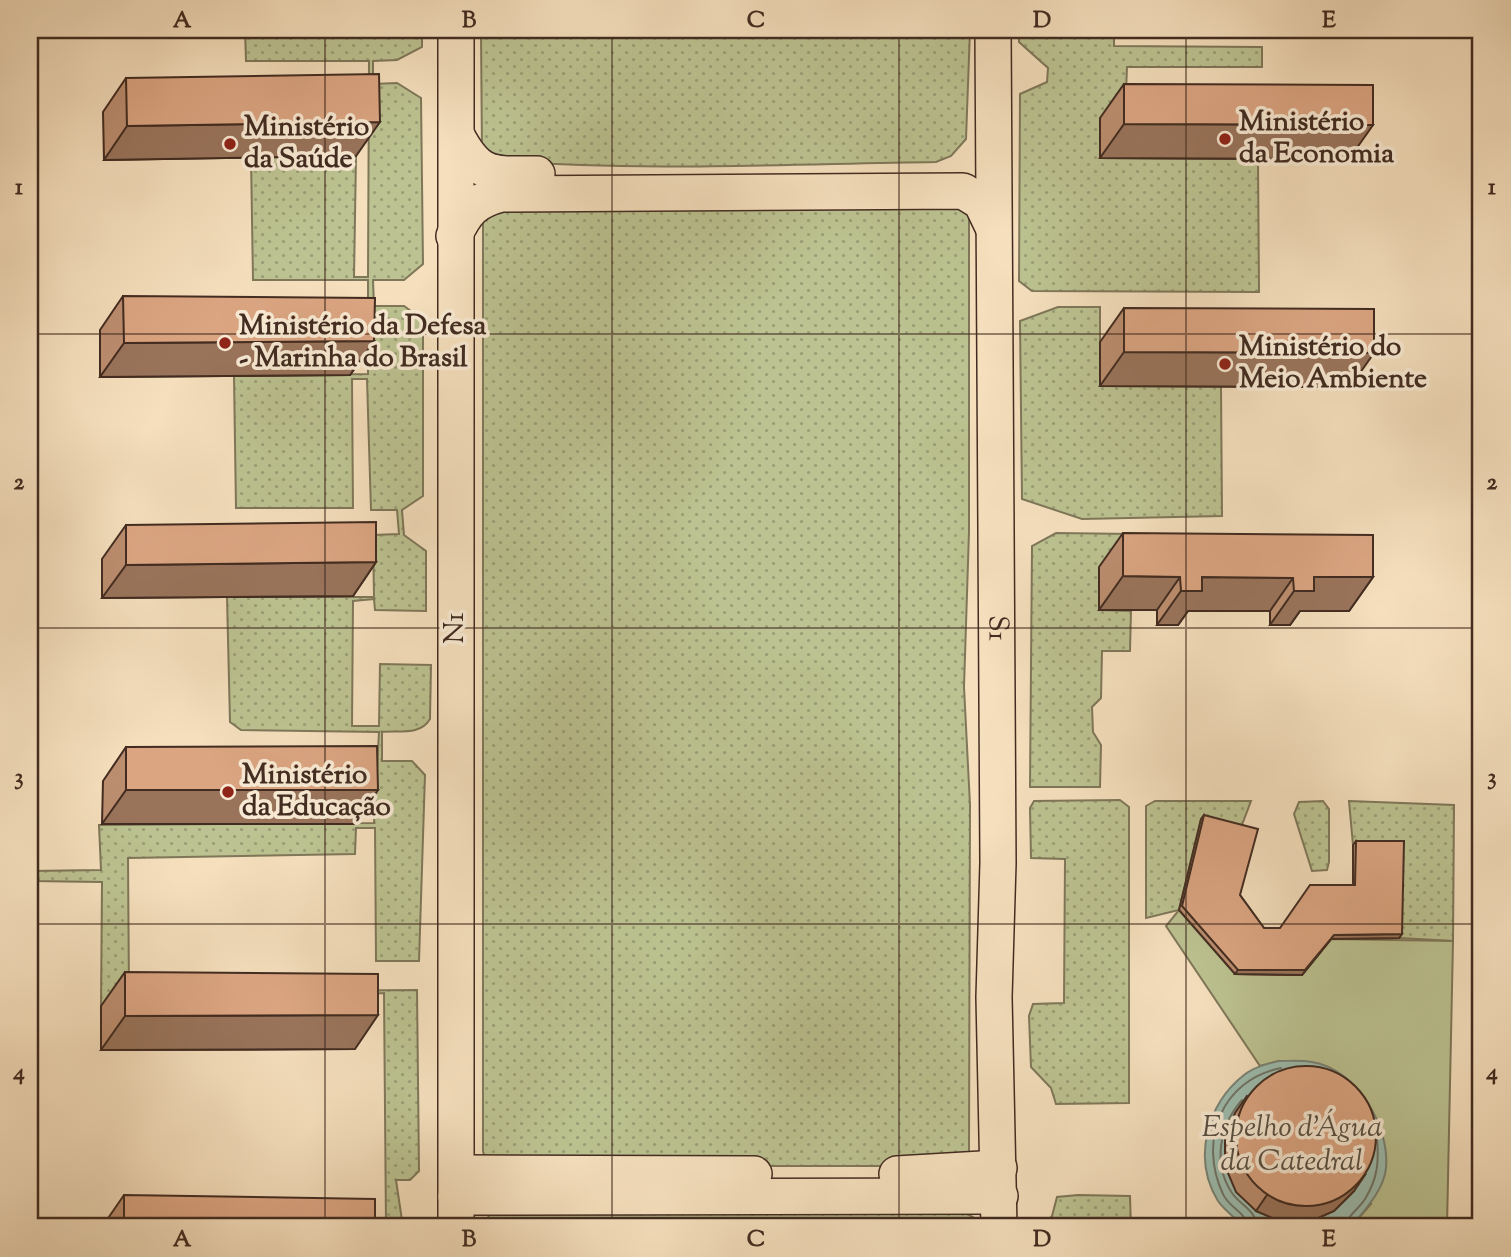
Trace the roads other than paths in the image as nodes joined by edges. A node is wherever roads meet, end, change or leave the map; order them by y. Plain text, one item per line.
1 (456, 30) edge
2 (993, 30) edge
3 (457, 136) junction
4 (993, 145) junction
5 (993, 227) junction
6 (454, 236) junction
7 (999, 1197) edge
8 (456, 1199) edge

1 - 3 highway, N1
2 - 4 highway, S1
3 - 4 highway
3 - 6 highway, N1
4 - 5 highway, S1
5 - 6 highway
5 - 7 highway, S1
6 - 8 highway, N1
7 - 8 highway

